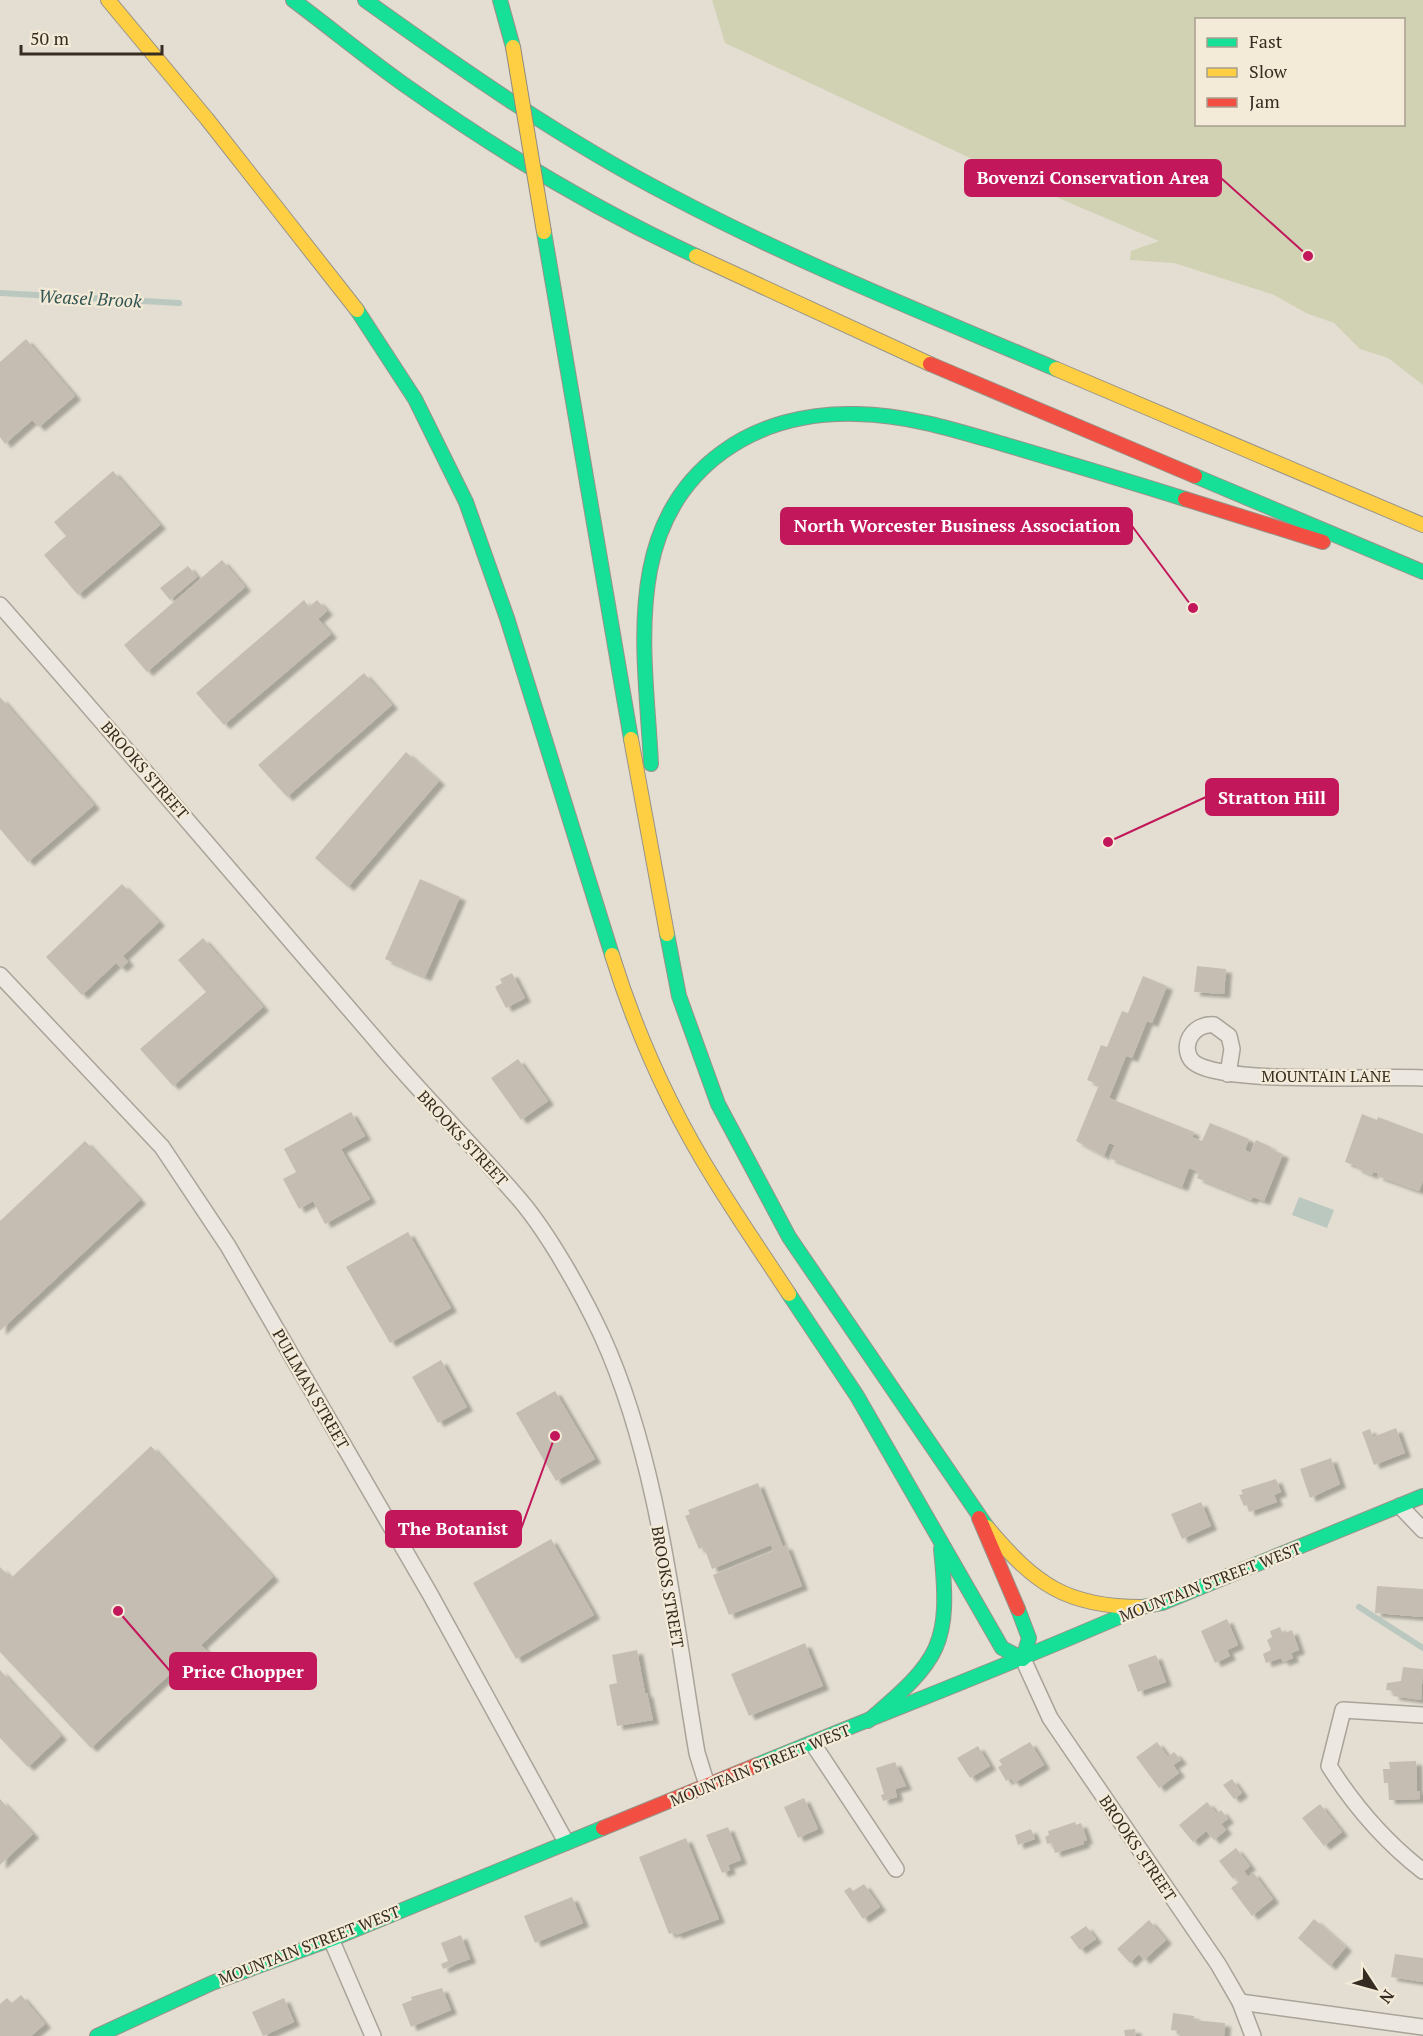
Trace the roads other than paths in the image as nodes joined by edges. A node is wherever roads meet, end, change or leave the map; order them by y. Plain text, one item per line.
1 (108, 0) edge
2 (293, 0) edge
3 (365, 0) edge
4 (500, 0) edge
5 (1423, 525) edge
6 (1386, 555) junction
7 (1423, 572) edge
8 (1, 609) edge
9 (650, 850) junction
10 (0, 975) edge
11 (1228, 1074) dead end
12 (1423, 1078) edge
13 (1423, 1496) edge
14 (1400, 1506) junction
15 (979, 1518) junction
16 (1423, 1530) edge
17 (941, 1541) junction
18 (1142, 1607) junction
19 (1023, 1659) junction
20 (1423, 1715) edge
21 (868, 1721) junction
22 (813, 1744) junction
23 (707, 1785) junction
24 (566, 1842) junction
25 (896, 1869) dead end
26 (1423, 1870) edge
27 (332, 1939) junction
28 (1240, 2002) junction
29 (1423, 2027) edge
30 (97, 2036) edge
31 (373, 2036) edge
32 (1253, 2036) edge

1 - 17 main road
2 - 6 main road
3 - 5 main road
4 - 9 main road, bridge
6 - 7 main road
6 - 9 main road
8 - 23 street, BROOKS STREET
9 - 15 main road
10 - 24 street, PULLMAN STREET
11 - 12 street, MOUNTAIN LANE
13 - 14 main road, MOUNTAIN STREET WEST
14 - 16 street
14 - 18 main road, MOUNTAIN STREET WEST
15 - 18 main road
15 - 19 main road
17 - 19 main road
17 - 21 main road
18 - 19 main road, MOUNTAIN STREET WEST
19 - 21 main road, MOUNTAIN STREET WEST
19 - 28 street, BROOKS STREET
20 - 26 street
21 - 22 main road, MOUNTAIN STREET WEST
22 - 23 main road, MOUNTAIN STREET WEST
22 - 25 street
23 - 24 main road, MOUNTAIN STREET WEST
24 - 27 main road, MOUNTAIN STREET WEST
27 - 30 main road, MOUNTAIN STREET WEST
27 - 31 street
28 - 29 street
28 - 32 street, BROOKS STREET

